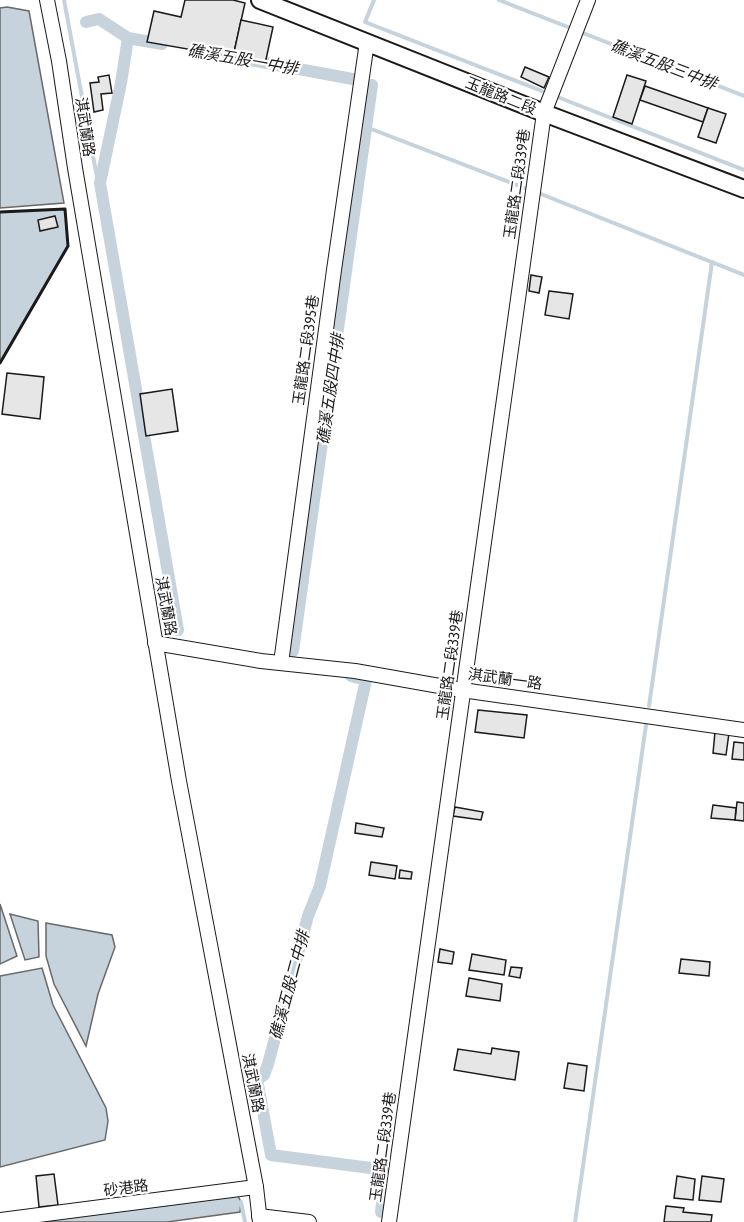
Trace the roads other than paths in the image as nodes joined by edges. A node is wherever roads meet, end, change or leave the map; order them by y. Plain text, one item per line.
1 (47, 0) edge
2 (260, 0) edge
3 (588, 0) edge
4 (368, 42) junction
5 (544, 113) junction
6 (744, 189) edge
7 (155, 643) junction
8 (280, 663) junction
9 (462, 690) junction
10 (744, 730) edge
11 (256, 1188) junction
12 (260, 1219) edge
13 (0, 1220) edge
14 (309, 1222) edge
15 (389, 1222) edge

1 - 7 street, 淇武蘭路
2 - 4 main road, 玉龍路二段
3 - 5 street, 玉龍路二段339巷
4 - 5 main road, 玉龍路二段
4 - 8 street, 玉龍路二段395巷
5 - 6 main road, 玉龍路二段
5 - 9 street, 玉龍路二段339巷
7 - 8 street, 淇武蘭一路
7 - 11 street, 淇武蘭路
8 - 9 street, 淇武蘭一路
9 - 10 street, 淇武蘭一路
9 - 15 street, 玉龍路二段339巷
11 - 12 street, 淇武蘭路
11 - 13 street, 砂港路
12 - 14 street

